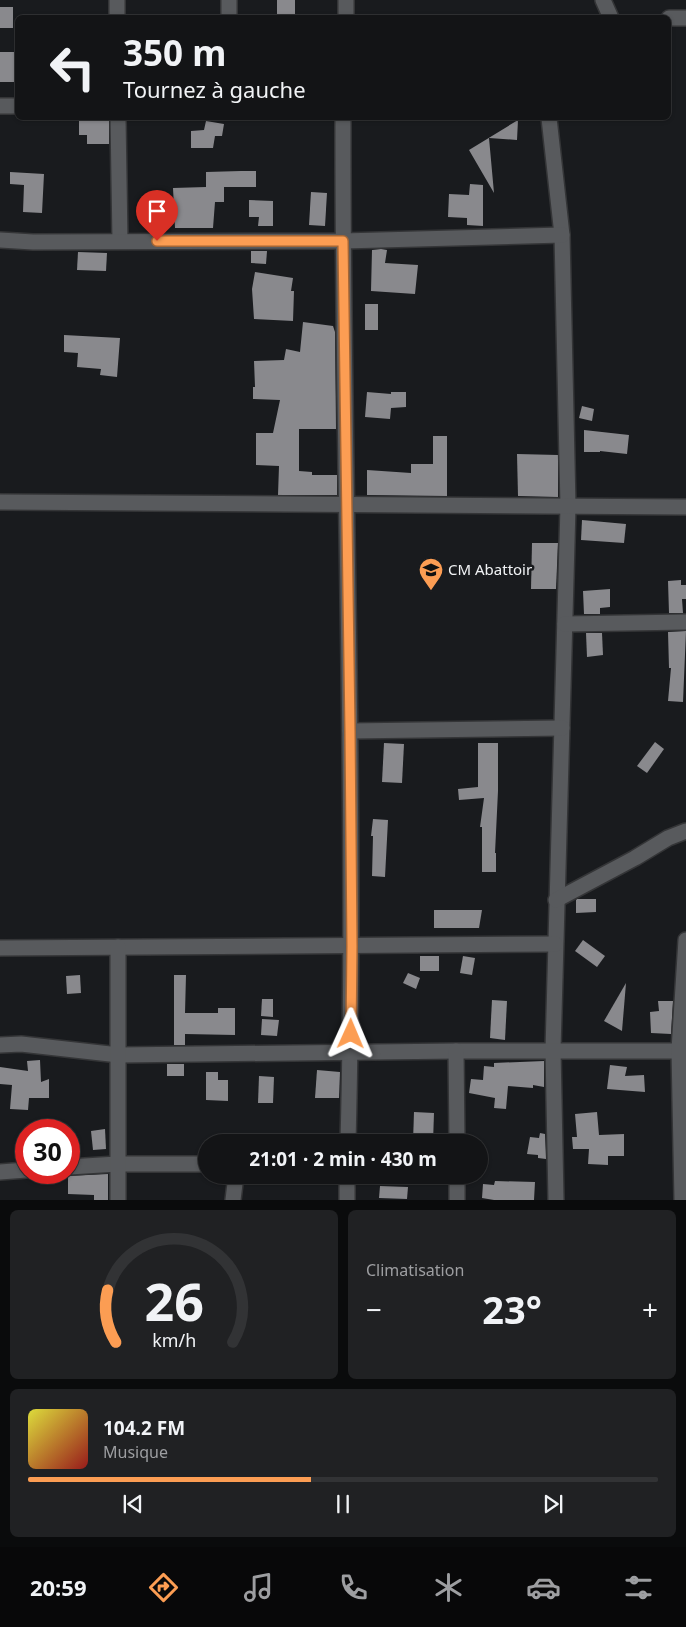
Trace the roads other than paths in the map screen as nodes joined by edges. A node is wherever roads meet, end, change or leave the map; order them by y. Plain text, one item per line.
1 (117, 0) edge
2 (229, 0) edge
3 (346, 0) edge
4 (602, 0) edge
5 (117, 15) edge
6 (229, 15) edge
7 (346, 15) edge
8 (610, 15) edge
9 (671, 18) edge
10 (686, 18) edge
11 (0, 106) edge
12 (15, 106) edge
13 (118, 120) edge
14 (343, 120) edge
15 (548, 120) edge
16 (562, 235) junction
17 (0, 240) edge
18 (343, 241) junction
19 (120, 242) junction
20 (0, 502) edge
21 (347, 504) junction
22 (568, 506) junction
23 (686, 507) edge
24 (686, 622) edge
25 (565, 624) junction
26 (562, 728) junction
27 (350, 731) junction
28 (686, 831) edge
29 (556, 900) junction
30 (686, 940) edge
31 (555, 944) junction
32 (352, 946) junction
33 (118, 947) junction
34 (0, 948) edge
35 (0, 1045) edge
36 (553, 1050) junction
37 (683, 1050) edge
38 (456, 1051) junction
39 (350, 1052) junction
40 (118, 1055) junction
41 (348, 1134) edge
42 (457, 1134) edge
43 (117, 1164) junction
44 (198, 1164) edge
45 (80, 1166) edge
46 (15, 1171) edge
47 (0, 1172) edge
48 (235, 1184) edge
49 (347, 1184) edge
50 (457, 1184) edge
51 (118, 1200) edge
52 (233, 1200) edge
53 (347, 1200) edge
54 (457, 1200) edge
55 (556, 1200) edge
56 (682, 1200) edge

1 - 5 street
2 - 6 street
3 - 7 street
4 - 8 street
9 - 10 street
11 - 12 street
13 - 19 street
14 - 18 street
15 - 16 street
16 - 18 street
16 - 22 street
17 - 19 street
18 - 19 street
18 - 21 street
20 - 21 street
21 - 22 street
21 - 27 street
22 - 23 street
22 - 25 street
24 - 25 street
25 - 26 street
26 - 27 street
26 - 29 street
27 - 32 street
28 - 29 street
29 - 31 street
30 - 37 street
31 - 32 street
31 - 36 street
32 - 33 street
32 - 39 street
33 - 34 street
33 - 40 street
35 - 40 street
36 - 37 street
36 - 38 street
36 - 55 street
37 - 56 street
38 - 39 street
38 - 42 street
39 - 40 street
39 - 41 street
40 - 43 street
43 - 44 street
43 - 45 street
43 - 51 street
46 - 47 street
48 - 52 street
49 - 53 street
50 - 54 street

